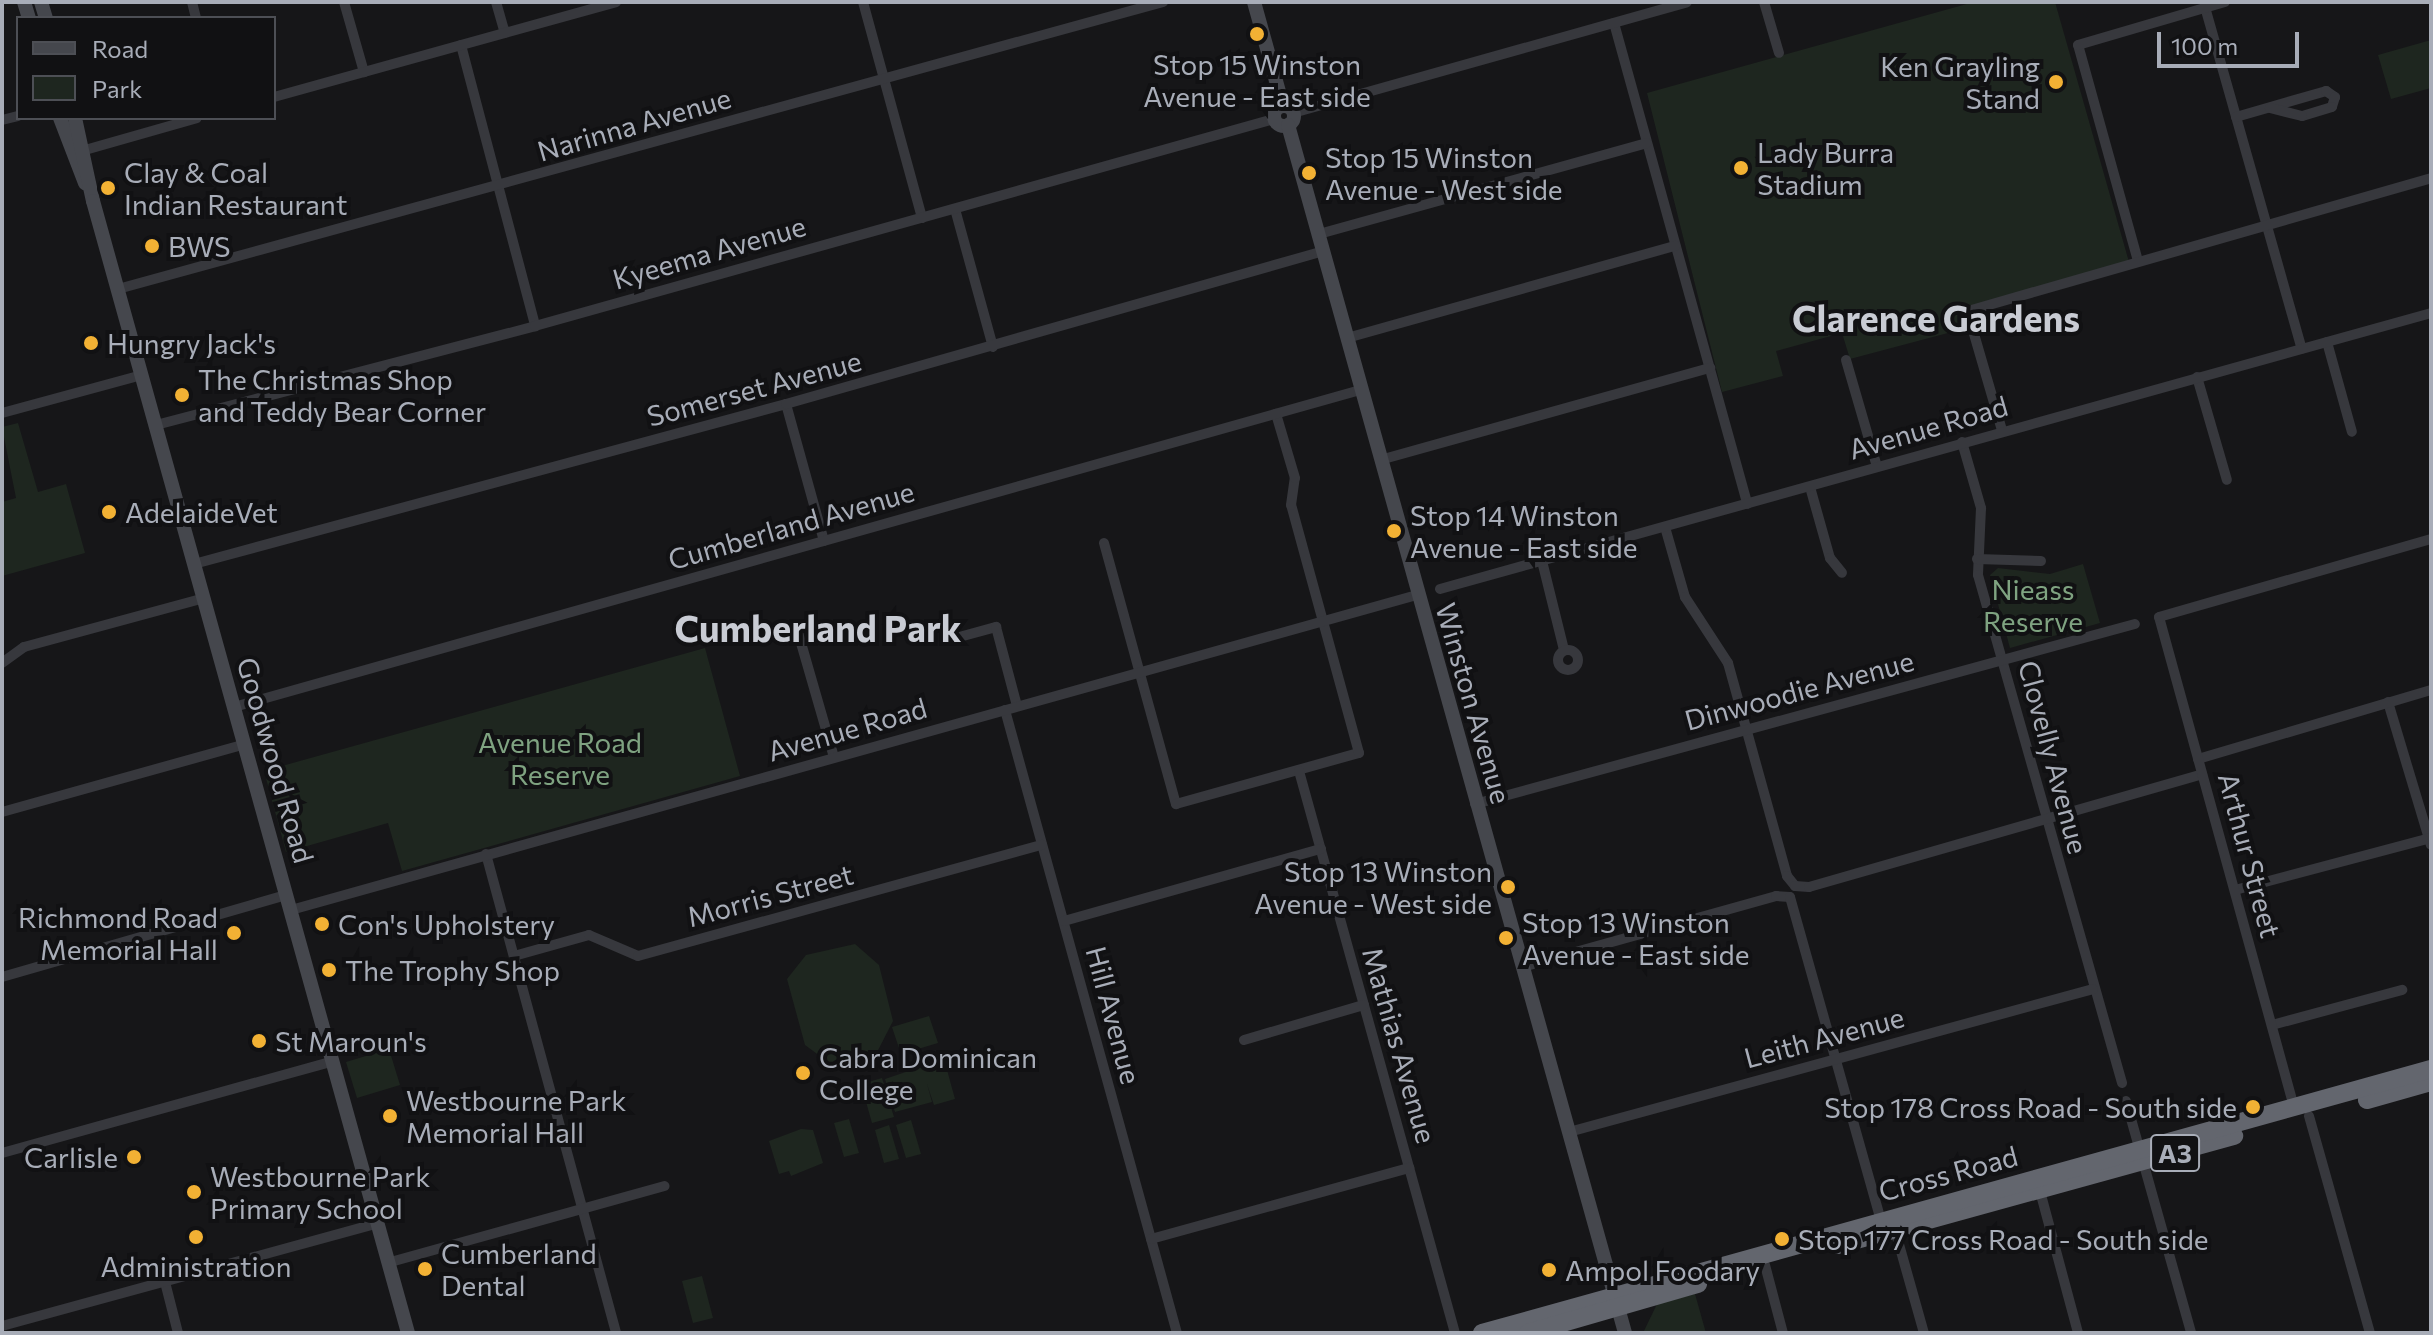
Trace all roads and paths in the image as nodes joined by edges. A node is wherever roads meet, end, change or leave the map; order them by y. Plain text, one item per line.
1 (344, 2) edge
2 (496, 2) edge
3 (616, 2) edge
4 (863, 2) edge
5 (1163, 2) edge
6 (1254, 2) edge
7 (1687, 2) edge
8 (1764, 2) edge
9 (2225, 2) edge
10 (2205, 7) junction
11 (1614, 23) junction
12 (505, 33) junction
13 (461, 45) junction
14 (1779, 53) dead end
15 (364, 72) junction
16 (884, 80) junction
17 (276, 96) edge
18 (2270, 108) junction
19 (1284, 116) junction
20 (2236, 117) junction
21 (61, 120) edge
22 (76, 120) edge
23 (190, 120) edge
24 (1647, 143) junction
25 (85, 150) junction
26 (2431, 178) edge
27 (497, 187) junction
28 (93, 201) junction
29 (955, 209) junction
30 (922, 218) junction
31 (2267, 224) junction
32 (1319, 234) junction
33 (1675, 246) junction
34 (1324, 251) junction
35 (2138, 261) junction
36 (118, 289) junction
37 (1968, 311) dead end
38 (2431, 313) edge
39 (535, 326) junction
40 (1972, 327) dead end
41 (1347, 338) junction
42 (2327, 342) junction
43 (993, 347) junction
44 (2302, 349) junction
45 (1846, 360) dead end
46 (1710, 368) junction
47 (142, 375) junction
48 (2197, 377) junction
49 (1360, 390) junction
50 (786, 404) junction
51 (2, 413) edge
52 (1276, 414) junction
53 (156, 425) junction
54 (2002, 430) junction
55 (2352, 432) dead end
56 (1962, 442) junction
57 (1380, 460) junction
58 (1877, 467) junction
59 (2227, 480) dead end
60 (1810, 487) junction
61 (1747, 504) junction
62 (1665, 527) junction
63 (2431, 539) edge
64 (824, 541) junction
65 (1104, 543) dead end
66 (1977, 559) junction
67 (1542, 561) junction
68 (2041, 561) dead end
69 (194, 564) junction
70 (1842, 573) dead end
71 (1440, 589) dead end
72 (1417, 595) junction
73 (204, 598) junction
74 (1324, 622) junction
75 (2135, 624) dead end
76 (797, 629) dead end
77 (952, 639) dead end
78 (1564, 650) dead end
79 (2002, 660) junction
80 (2, 663) edge
81 (1140, 672) junction
82 (2431, 690) edge
83 (2388, 702) junction
84 (234, 707) junction
85 (1011, 708) junction
86 (1747, 729) junction
87 (245, 744) junction
88 (834, 757) junction
89 (2198, 759) junction
90 (1299, 771) junction
91 (2202, 774) junction
92 (1475, 804) junction
93 (2, 812) edge
94 (2046, 820) junction
95 (2430, 840) edge
96 (1042, 845) junction
97 (1321, 849) junction
98 (486, 854) junction
99 (2235, 890) junction
100 (288, 902) junction
101 (1064, 921) junction
102 (514, 956) junction
103 (1522, 967) junction
104 (2, 977) edge
105 (2093, 989) junction
106 (2402, 990) dead end
107 (1364, 1005) junction
108 (2272, 1025) junction
109 (1244, 1040) dead end
110 (1837, 1058) junction
111 (333, 1061) junction
112 (2431, 1069) edge
113 (2431, 1082) edge
114 (2122, 1083) dead end
115 (2126, 1101) dead end
116 (2302, 1111) junction
117 (1569, 1132) junction
118 (2, 1153) edge
119 (2142, 1155) junction
120 (1409, 1168) junction
121 (2038, 1184) junction
122 (665, 1186) dead end
123 (582, 1209) junction
124 (376, 1224) junction
125 (1889, 1225) junction
126 (1151, 1239) junction
127 (1763, 1259) junction
128 (387, 1263) junction
129 (165, 1282) junction
130 (1616, 1301) junction
131 (2, 1326) edge
132 (178, 1333) edge
133 (408, 1333) edge
134 (616, 1333) edge
135 (1177, 1333) edge
136 (1455, 1333) edge
137 (1482, 1333) edge
138 (1528, 1333) edge
139 (1625, 1333) edge
140 (1783, 1333) edge
141 (1924, 1333) edge
142 (2078, 1333) edge
143 (2191, 1333) edge
144 (2370, 1333) edge

1 - 15 street
2 - 12 street
3 - 12 street
4 - 16 street
5 - 16 street, Narinna Avenue
6 - 19 main road, Winston Avenue
7 - 11 street, Kyeema Avenue
8 - 14 street
9 - 10 street
10 - 20 street
10 - 35 street
11 - 19 street, Kyeema Avenue
11 - 24 street
12 - 13 street
13 - 15 street
13 - 27 street
15 - 17 street
16 - 27 street, Narinna Avenue
16 - 30 street
18 - 18 street
18 - 20 street
19 - 29 street, Kyeema Avenue
19 - 32 main road, Winston Avenue
20 - 31 street
21 - 28 main road, Goodwood Road
22 - 25 main road, Goodwood Road
23 - 25 street
24 - 32 street
24 - 33 street
25 - 28 main road, Goodwood Road
26 - 31 street
27 - 36 street, Narinna Avenue
27 - 39 street
28 - 36 main road, Goodwood Road
29 - 30 street, Kyeema Avenue
29 - 43 street
30 - 39 street, Kyeema Avenue
31 - 35 street
31 - 44 street
32 - 34 main road, Winston Avenue
33 - 41 street
33 - 46 street
34 - 41 main road, Winston Avenue
34 - 43 street, Somerset Avenue
35 - 37 street
36 - 47 main road, Goodwood Road
38 - 42 street, Avenue Road
39 - 53 street, Kyeema Avenue
40 - 54 street
41 - 49 main road, Winston Avenue
42 - 44 street, Avenue Road
42 - 55 street
43 - 50 street, Somerset Avenue
44 - 48 street, Avenue Road
45 - 58 street
46 - 57 street
46 - 61 street
47 - 51 street
47 - 53 main road, Goodwood Road
48 - 54 street, Avenue Road
48 - 59 street
49 - 52 street, Cumberland Avenue
49 - 57 main road, Winston Avenue
50 - 64 street
50 - 69 street, Somerset Avenue
52 - 64 street, Cumberland Avenue
52 - 74 street
53 - 69 main road, Goodwood Road
54 - 56 street, Avenue Road
56 - 58 street, Avenue Road
56 - 66 street, Clovelly Avenue
57 - 72 main road, Winston Avenue
58 - 60 street, Avenue Road
60 - 61 street, Avenue Road
60 - 70 street
61 - 62 street, Avenue Road
62 - 67 street, Avenue Road
62 - 86 street
63 - 89 street, Arthur Street
64 - 84 street, Cumberland Avenue
65 - 81 street
66 - 68 street
66 - 79 street, Clovelly Avenue
67 - 71 street, Avenue Road
67 - 78 street
69 - 73 main road, Goodwood Road
72 - 74 street, Avenue Road
72 - 92 main road, Winston Avenue
73 - 80 street
73 - 84 main road, Goodwood Road
74 - 81 street, Avenue Road
74 - 90 street
75 - 79 street, Dinwoodie Avenue
76 - 88 street
77 - 85 street, Hill Avenue
79 - 86 street, Dinwoodie Avenue
79 - 94 street, Clovelly Avenue
81 - 85 street, Avenue Road
81 - 90 street
82 - 83 street
83 - 89 street
83 - 95 street
84 - 87 main road, Goodwood Road
85 - 88 street, Avenue Road
85 - 96 street, Hill Avenue
86 - 92 street, Dinwoodie Avenue
86 - 94 street
87 - 93 street
87 - 100 main road, Goodwood Road
88 - 98 street, Avenue Road
89 - 91 street, Arthur Street
90 - 97 street, Mathias Avenue
91 - 94 street
91 - 99 street, Arthur Street
92 - 103 main road, Winston Avenue
94 - 105 street, Clovelly Avenue
95 - 99 street
96 - 101 street, Hill Avenue
96 - 102 street, Morris Street
97 - 101 street
97 - 107 street, Mathias Avenue
98 - 100 street, Avenue Road
98 - 102 street
99 - 108 street, Arthur Street
100 - 104 street, Avenue Road
100 - 111 main road, Goodwood Road
101 - 126 street, Hill Avenue
102 - 123 street
103 - 110 street
103 - 117 main road, Winston Avenue
105 - 110 street, Leith Avenue
105 - 114 street, Clovelly Avenue
106 - 108 street
107 - 109 street
107 - 120 street, Mathias Avenue
108 - 116 street, Arthur Street
110 - 117 street, Leith Avenue
110 - 125 street
111 - 118 street
111 - 124 main road, Goodwood Road
112 - 116 highway, Cross Road / A3
113 - 116 highway, Cross Road / A3
115 - 119 street
116 - 119 highway, Cross Road / A3
116 - 144 street, Arthur Street
117 - 130 main road, Winston Avenue
119 - 121 highway, Cross Road / A3
119 - 143 street
120 - 126 street
120 - 136 street, Mathias Avenue
121 - 125 highway, Cross Road / A3
121 - 142 street
122 - 123 street
123 - 128 street
123 - 134 street
124 - 128 main road, Goodwood Road
124 - 129 street
125 - 127 highway, Cross Road / A3
125 - 141 street
126 - 135 street, Hill Avenue
127 - 130 highway, Cross Road / A3
127 - 140 street
128 - 133 main road, Goodwood Road
129 - 131 street
129 - 132 street
130 - 137 highway, Cross Road / A3
130 - 138 highway, Cross Road / A3
130 - 139 main road, Winston Avenue

